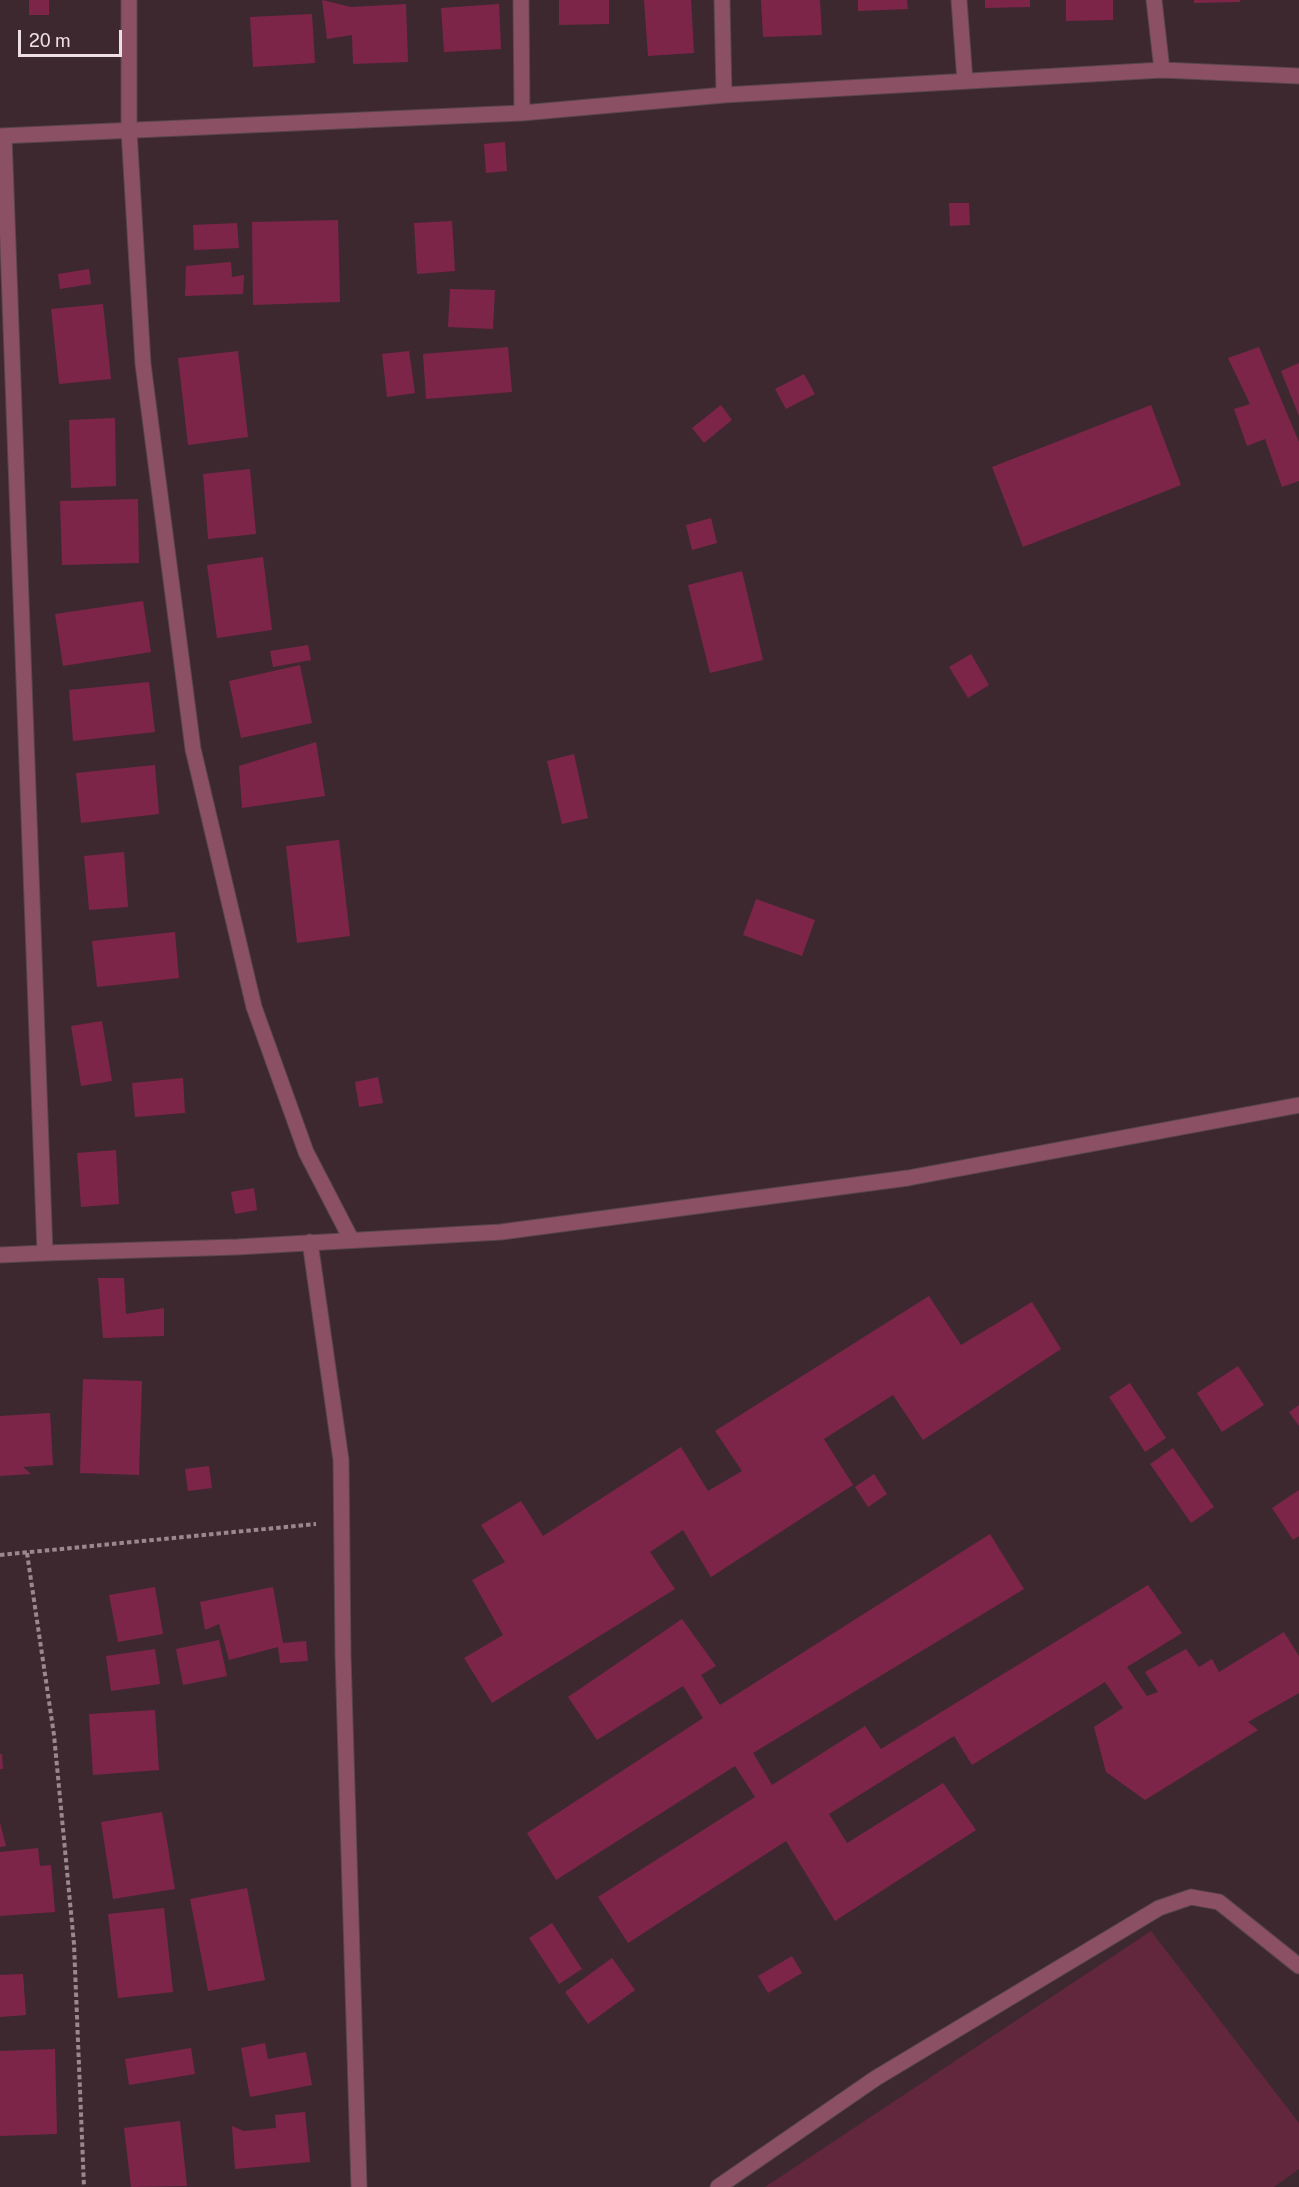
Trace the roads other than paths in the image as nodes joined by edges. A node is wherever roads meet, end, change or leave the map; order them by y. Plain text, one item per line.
1 (129, 0) edge
2 (521, 0) edge
3 (722, 0) edge
4 (959, 0) edge
5 (1154, 0) edge
6 (1162, 70) junction
7 (1299, 76) edge
8 (965, 81) junction
9 (724, 95) junction
10 (522, 113) junction
11 (129, 131) junction
12 (2, 136) edge
13 (1, 153) edge
14 (1299, 1105) edge
15 (351, 1239) junction
16 (310, 1242) junction
17 (45, 1252) junction
18 (0, 1256) edge
19 (1299, 1966) edge
20 (359, 2187) edge
21 (718, 2187) edge

1 - 11 street
2 - 10 street
3 - 9 street
4 - 8 street
5 - 6 street
6 - 7 street
6 - 8 street
8 - 9 street
9 - 10 street
10 - 11 street
11 - 12 street
11 - 15 street
12 - 13 street
13 - 17 street
14 - 15 street
15 - 16 street
16 - 17 street
16 - 20 street
17 - 18 street
19 - 21 street

